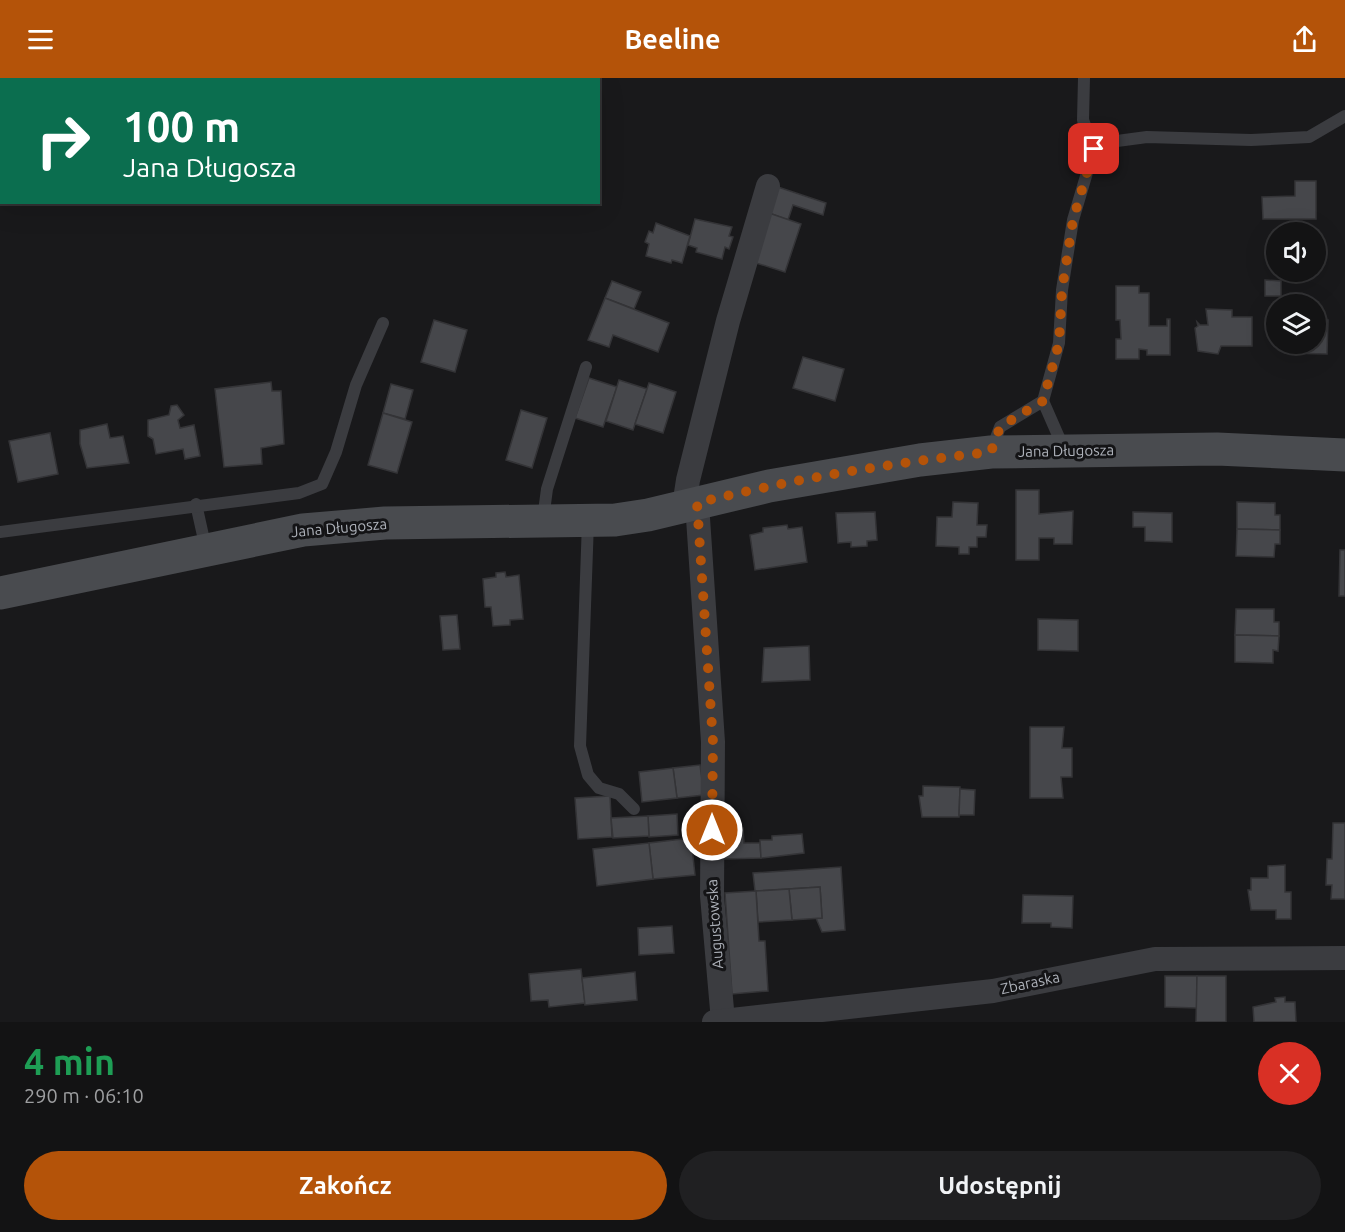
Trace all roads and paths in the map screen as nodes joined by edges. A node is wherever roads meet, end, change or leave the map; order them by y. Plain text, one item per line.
1 (1084, 78) edge
2 (1345, 116) edge
3 (1094, 149) junction
4 (768, 186) dead end
5 (383, 323) dead end
6 (586, 367) dead end
7 (1043, 401) junction
8 (1065, 451) junction
9 (991, 452) junction
10 (1345, 455) edge
11 (196, 504) junction
12 (690, 505) junction
13 (588, 522) junction
14 (542, 523) junction
15 (0, 532) edge
16 (206, 549) junction
17 (0, 593) edge
18 (634, 809) dead end
19 (1345, 958) edge
20 (758, 1020) edge
21 (719, 1022) edge

1 - 3 lane
2 - 3 lane
3 - 7 lane
4 - 12 street
5 - 11 lane
6 - 14 lane
7 - 8 lane
7 - 9 lane
8 - 9 street, Jana Długosza
8 - 10 street, Jana Długosza
9 - 12 street, Jana Długosza
11 - 15 lane
11 - 16 lane
12 - 13 street, Jana Długosza
12 - 21 street, Augustowska
13 - 14 street, Jana Długosza
13 - 18 lane
14 - 16 street, Jana Długosza
16 - 17 street, Jana Długosza
19 - 20 street, Zbaraska
20 - 21 street, Zbaraska

